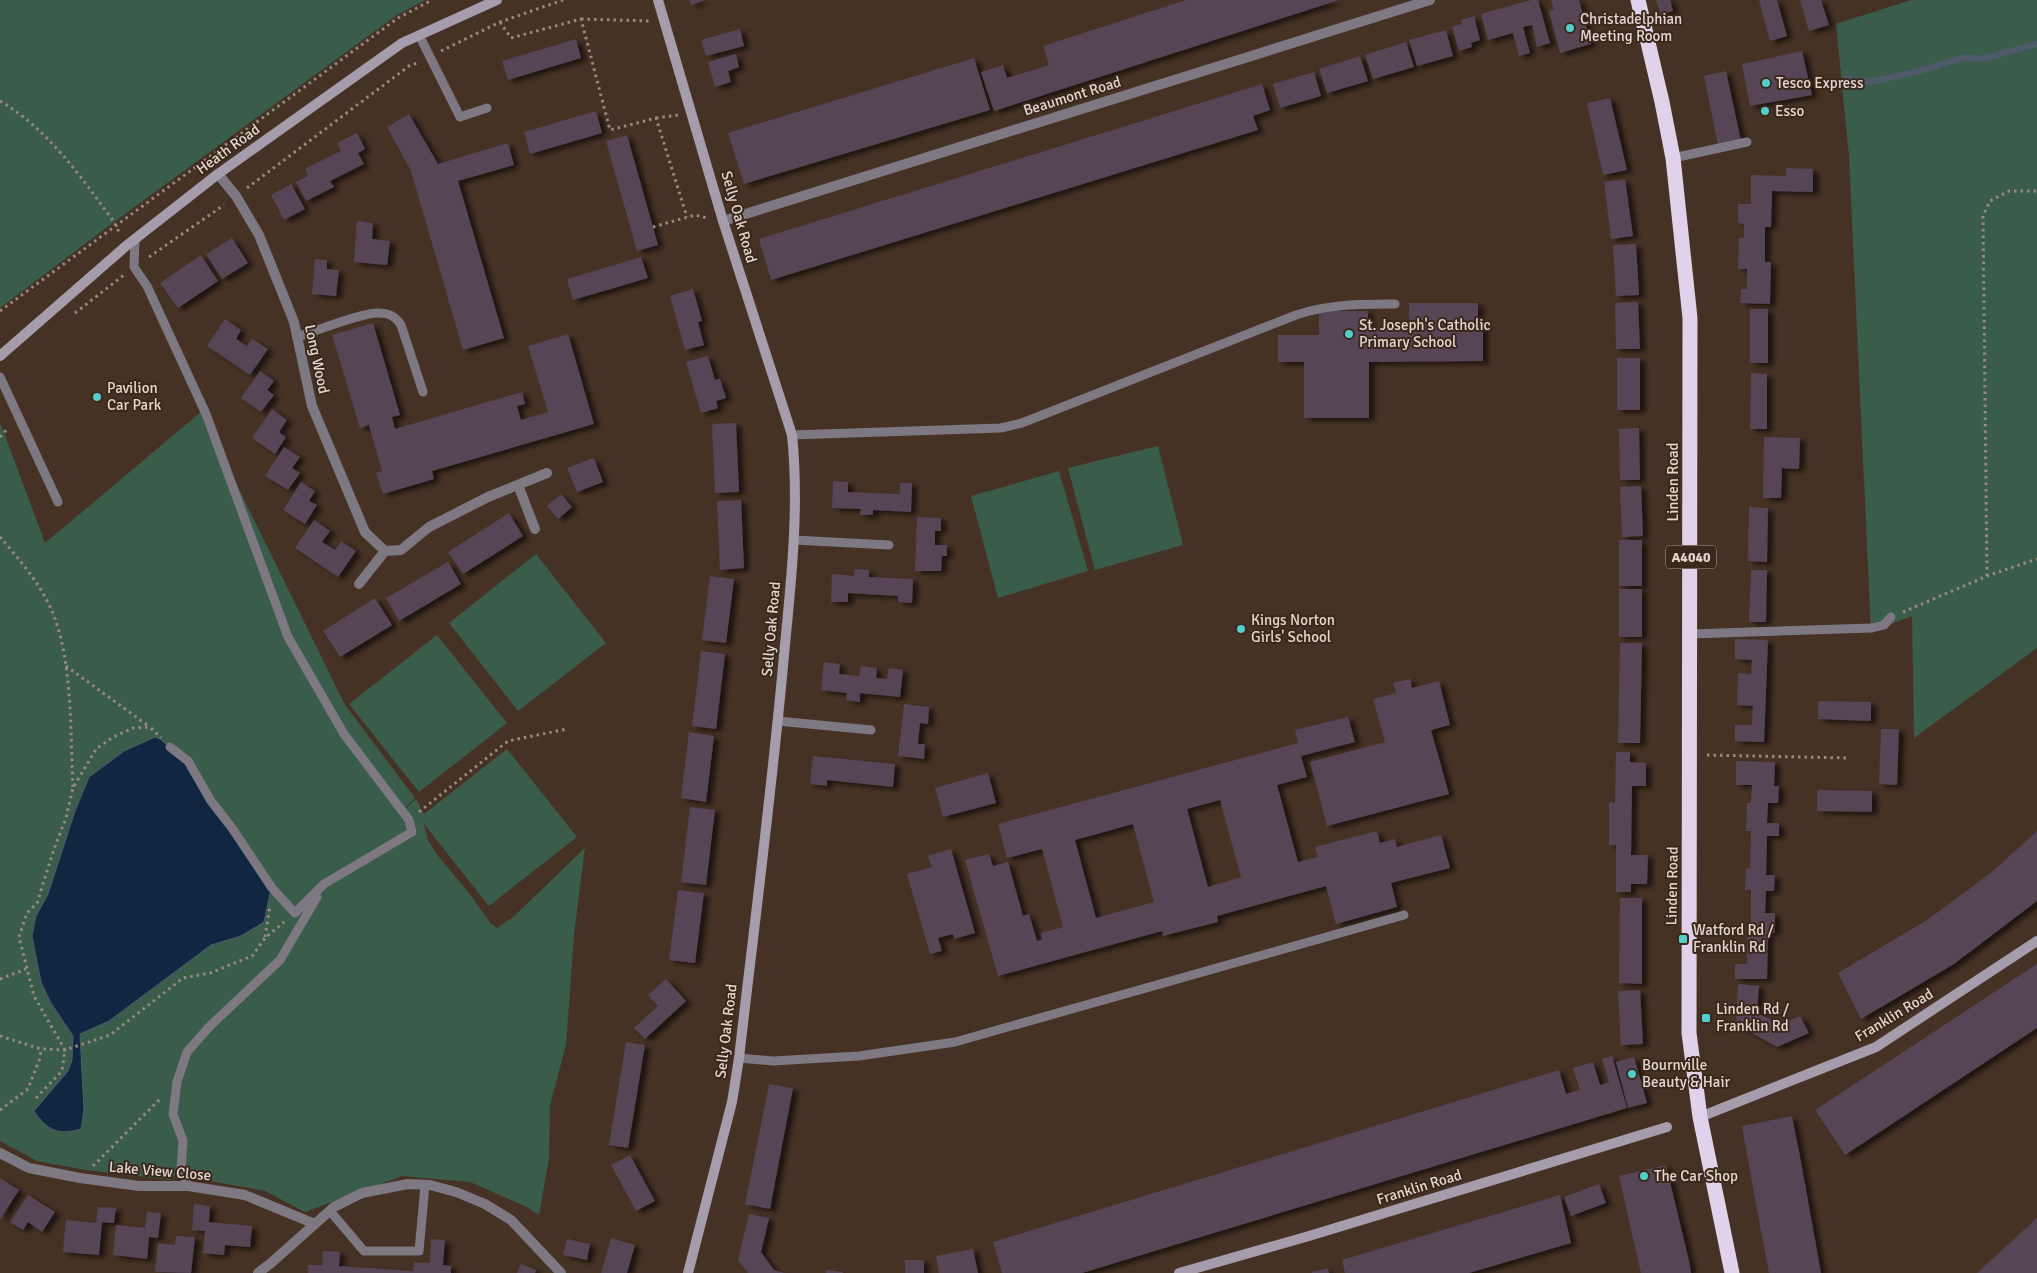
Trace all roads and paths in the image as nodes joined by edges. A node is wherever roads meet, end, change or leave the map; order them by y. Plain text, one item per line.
1 (432, 0) edge
2 (497, 0) edge
3 (564, 0) edge
4 (658, 0) edge
5 (1430, 0) edge
6 (1638, 0) edge
7 (581, 19) junction
8 (500, 22) junction
9 (665, 22) junction
10 (420, 35) junction
11 (430, 56) junction
12 (0, 101) edge
13 (487, 108) dead end
14 (692, 113) junction
15 (656, 118) junction
16 (1747, 142) dead end
17 (1673, 158) junction
18 (218, 174) junction
19 (2037, 191) edge
20 (236, 196) junction
21 (695, 215) dead end
22 (687, 217) junction
23 (723, 221) junction
24 (115, 224) junction
25 (653, 227) dead end
26 (130, 243) junction
27 (134, 267) junction
28 (1395, 304) dead end
29 (0, 311) edge
30 (71, 316) dead end
31 (297, 337) junction
32 (0, 356) edge
33 (0, 377) edge
34 (423, 392) dead end
35 (792, 435) junction
36 (547, 473) dead end
37 (518, 484) junction
38 (58, 502) dead end
39 (535, 529) dead end
40 (0, 537) edge
41 (794, 540) junction
42 (890, 545) dead end
43 (385, 551) junction
44 (2037, 559) edge
45 (1987, 576) junction
46 (359, 584) dead end
47 (1891, 617) joint
48 (1691, 634) junction
49 (66, 666) junction
50 (778, 721) junction
51 (150, 727) junction
52 (567, 729) dead end
53 (871, 730) dead end
54 (170, 747) joint
55 (1691, 756) junction
56 (1847, 758) dead end
57 (73, 788) junction
58 (409, 820) junction
59 (324, 884) junction
60 (272, 888) junction
61 (295, 913) junction
62 (1404, 915) dead end
63 (265, 938) junction
64 (2037, 941) edge
65 (26, 969) junction
66 (0, 979) edge
67 (0, 1036) edge
68 (41, 1049) junction
69 (65, 1050) junction
70 (739, 1058) junction
71 (177, 1082) junction
72 (36, 1098) dead end
73 (0, 1110) edge
74 (1700, 1117) junction
75 (1667, 1127) dead end
76 (0, 1154) edge
77 (80, 1178) junction
78 (424, 1185) junction
79 (188, 1186) junction
80 (330, 1210) junction
81 (315, 1224) junction
82 (258, 1273) edge
83 (561, 1273) edge
84 (688, 1273) edge
85 (1179, 1273) edge
86 (1732, 1273) edge

1 - 24 path
2 - 10 street, Heath Road
3 - 8 path
4 - 9 street, Selly Oak Road
5 - 23 street, Beaumont Road
6 - 17 highway, Linden Road / A4040
7 - 8 path
7 - 9 path
7 - 15 path
8 - 11 path
9 - 14 street, Selly Oak Road
10 - 11 lane
10 - 18 street, Heath Road
11 - 13 lane
11 - 20 path
12 - 24 path
14 - 15 path
14 - 23 street, Selly Oak Road
15 - 22 path
16 - 17 lane
17 - 48 highway, Linden Road / A4040
18 - 20 street, Long Wood
18 - 26 street, Heath Road
19 - 45 path
20 - 27 path
20 - 31 street, Long Wood
21 - 22 path
22 - 25 path
23 - 35 street, Selly Oak Road
24 - 26 path
24 - 29 path
26 - 27 lane
26 - 32 street, Heath Road
27 - 30 path
27 - 58 lane
28 - 35 lane
31 - 34 lane
31 - 43 street, Long Wood
33 - 38 lane
35 - 41 street, Selly Oak Road
36 - 37 street
37 - 39 street
37 - 43 street
40 - 49 path
41 - 42 lane
41 - 50 street, Selly Oak Road
43 - 46 street
44 - 45 path
45 - 47 path
47 - 48 lane
48 - 55 highway, Linden Road / A4040
49 - 51 path
49 - 57 path
50 - 53 lane
50 - 70 street, Selly Oak Road
51 - 54 path
51 - 57 path
52 - 58 path
54 - 60 lane
55 - 56 path
55 - 74 highway, Linden Road / A4040
57 - 65 path
58 - 59 lane
59 - 61 lane
59 - 71 lane
60 - 61 lane
60 - 63 path
61 - 63 path
62 - 70 lane
63 - 69 path
64 - 74 street, Franklin Road
65 - 66 path
65 - 69 path
67 - 68 path
68 - 69 path
68 - 73 path
69 - 72 path
70 - 84 street, Selly Oak Road
71 - 77 path
71 - 79 lane
74 - 86 highway, A4040
75 - 85 street, Franklin Road
76 - 77 street, Lake View Close
77 - 79 street, Lake View Close
78 - 80 street
78 - 80 lane
78 - 83 street
79 - 81 street, Lake View Close
80 - 81 street
81 - 82 street

